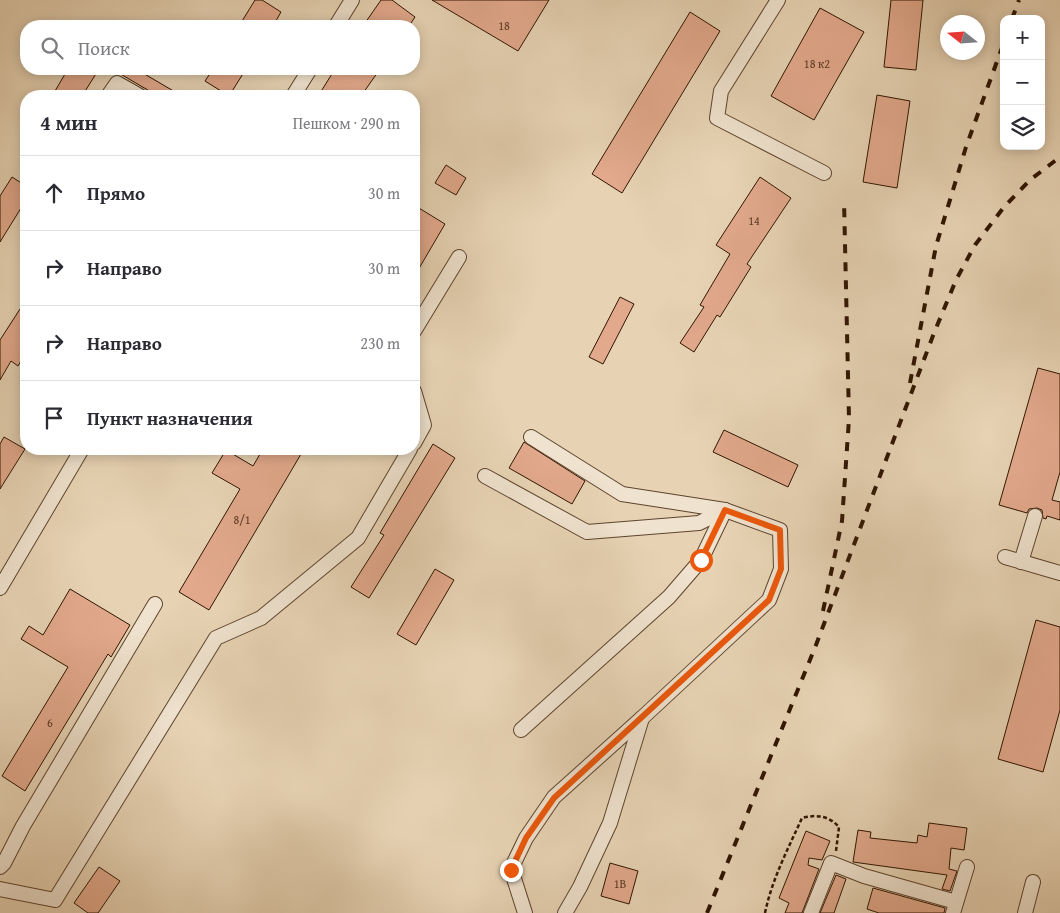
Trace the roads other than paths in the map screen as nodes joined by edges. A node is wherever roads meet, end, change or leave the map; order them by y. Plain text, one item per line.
1 (352, 0) edge
2 (778, 0) edge
3 (340, 20) edge
4 (306, 75) edge
5 (112, 90) edge
6 (130, 90) edge
7 (297, 90) edge
8 (824, 173) dead end
9 (460, 257) dead end
10 (420, 321) edge
11 (420, 411) edge
12 (420, 432) edge
13 (531, 437) dead end
14 (78, 455) edge
15 (406, 455) edge
16 (484, 476) dead end
17 (725, 510) junction
18 (1035, 516) dead end
19 (1005, 557) dead end
20 (1020, 562) junction
21 (1060, 573) edge
22 (0, 588) edge
23 (155, 604) dead end
24 (642, 718) junction
25 (521, 730) dead end
26 (0, 867) edge
27 (967, 868) dead end
28 (1033, 882) dead end
29 (0, 888) edge
30 (955, 908) edge
31 (525, 913) edge
32 (565, 913) edge
33 (811, 913) edge
34 (1027, 913) edge

1 - 3 street
2 - 8 street
4 - 7 street
5 - 6 street
9 - 10 street
11 - 12 street
13 - 17 street
14 - 22 street
15 - 29 street
16 - 17 street
17 - 24 street
17 - 25 street
18 - 20 street
19 - 20 street
20 - 21 street
23 - 26 street
24 - 31 street
24 - 32 street
27 - 30 street
28 - 34 street
30 - 33 street

